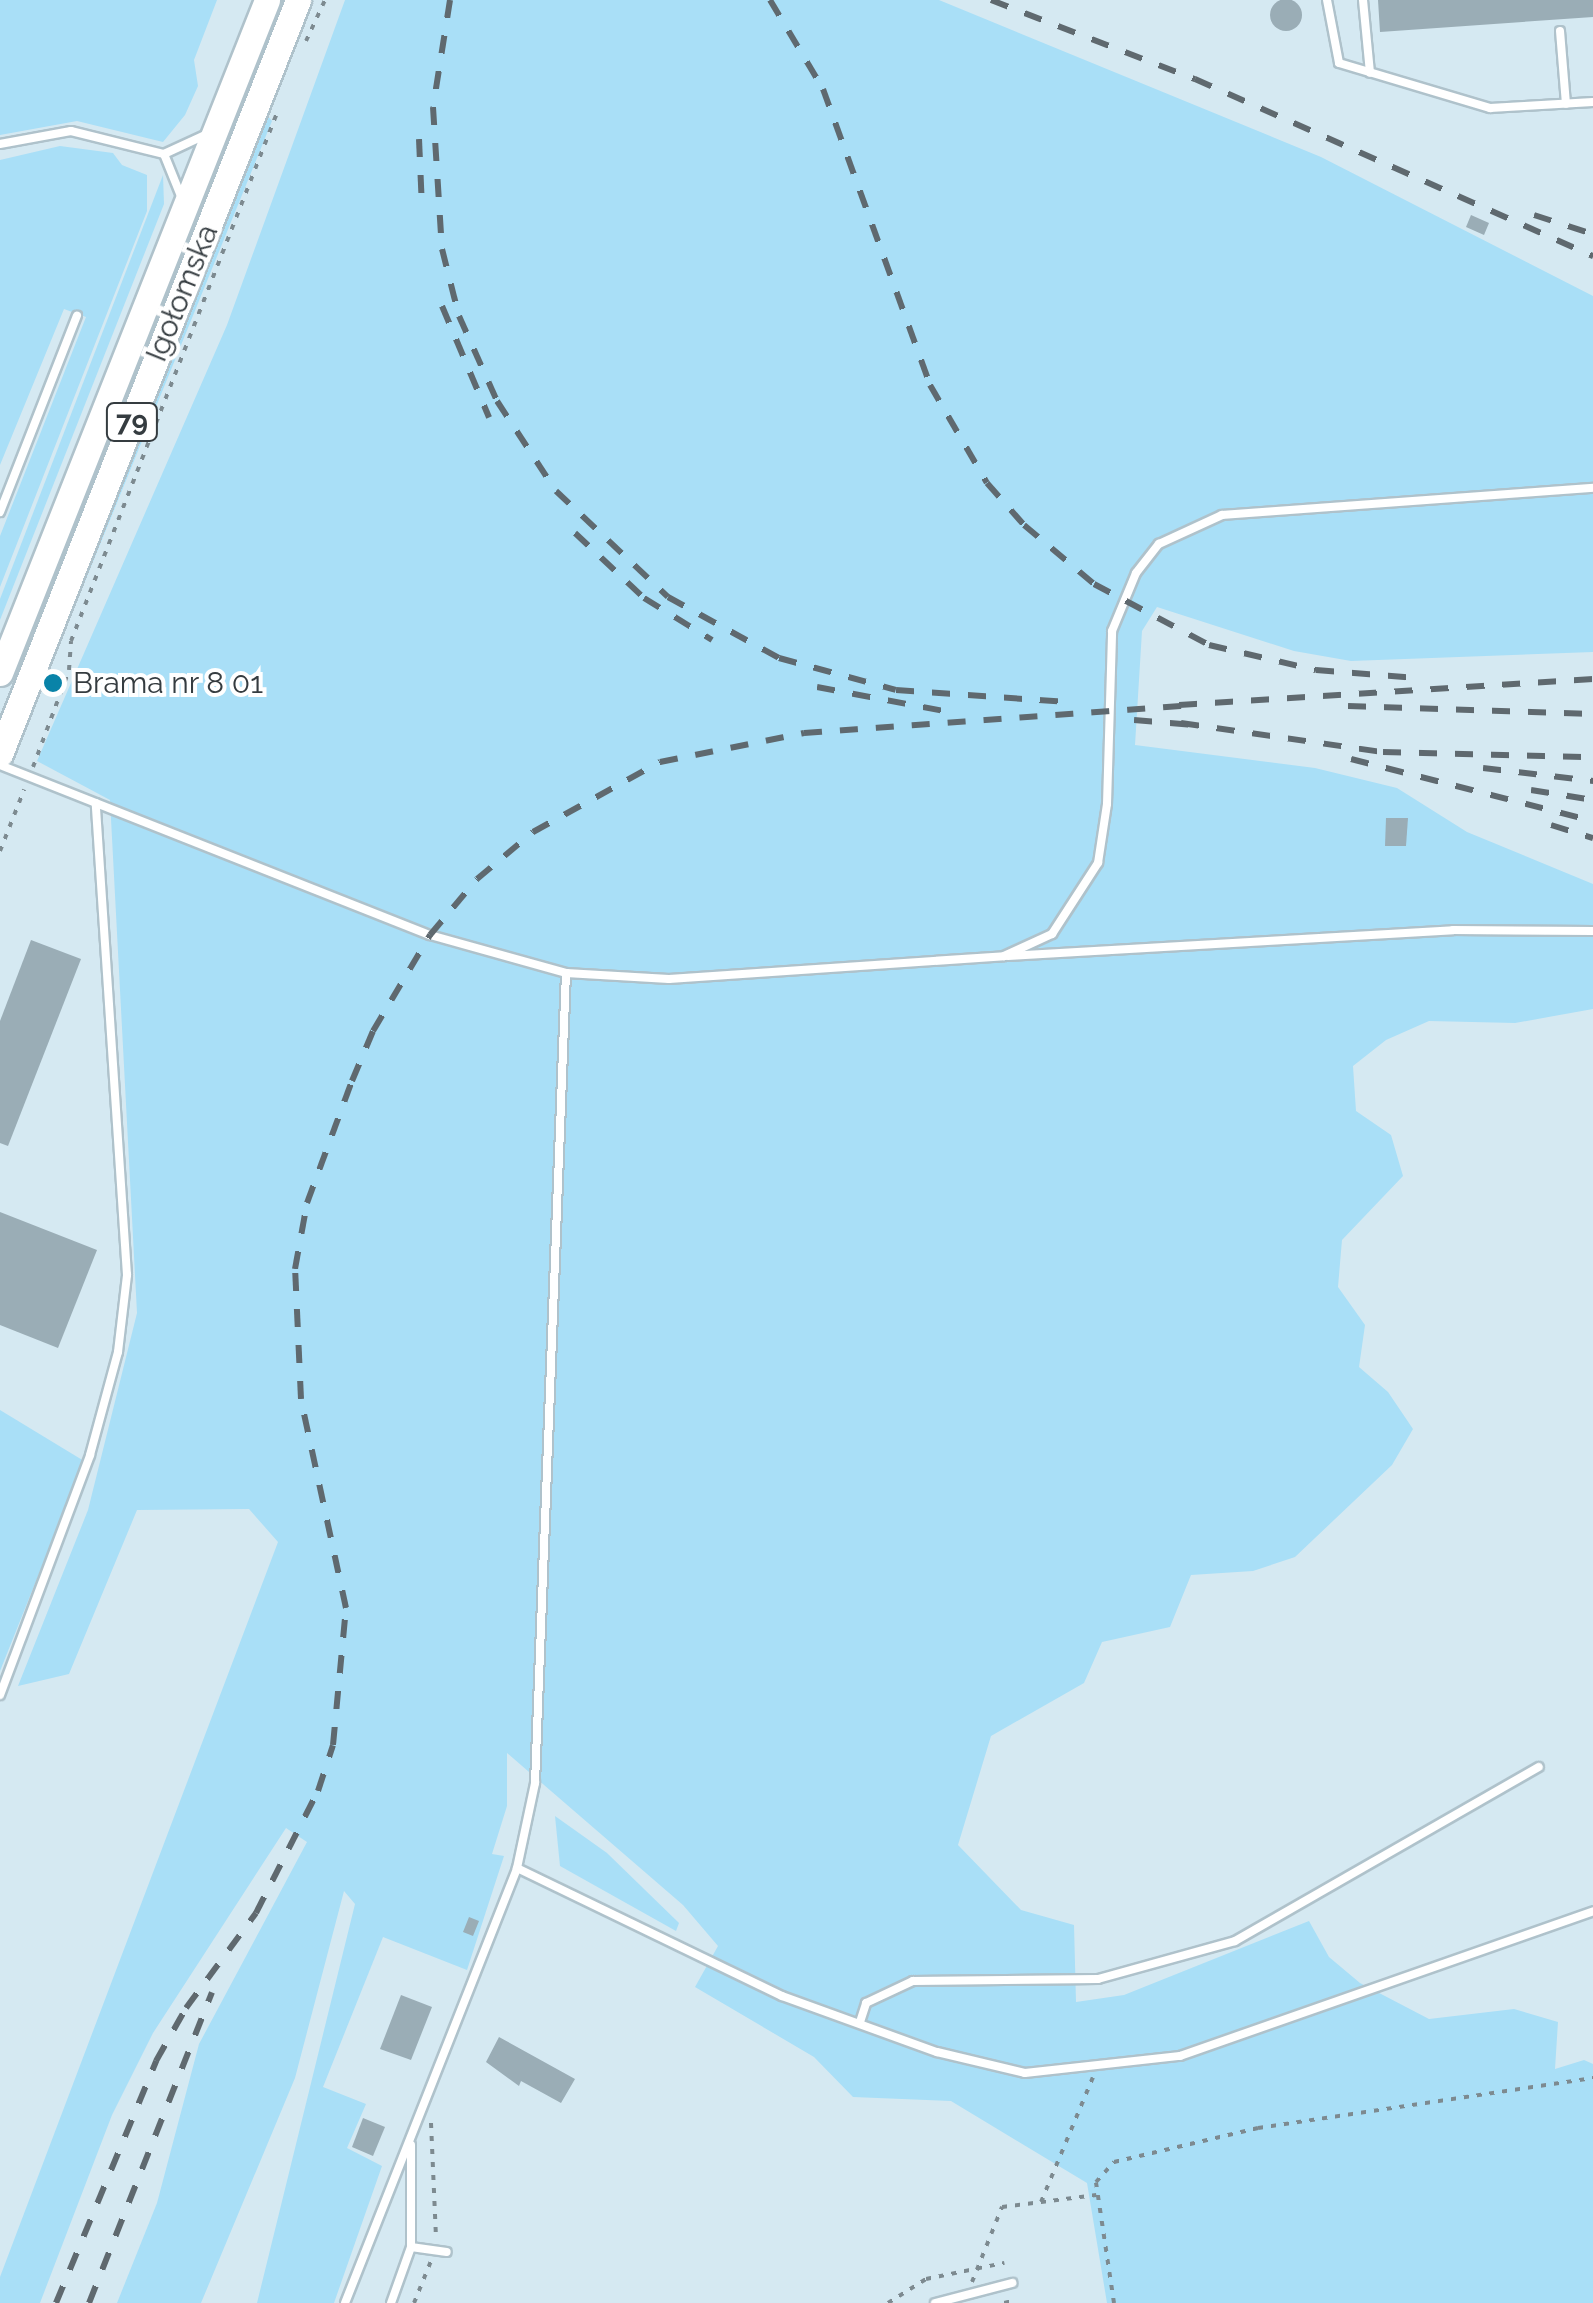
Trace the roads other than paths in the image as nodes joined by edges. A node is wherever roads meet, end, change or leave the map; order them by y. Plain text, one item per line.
1 (267, 0) edge
2 (298, 0) edge
3 (1327, 0) edge
4 (1363, 0) edge
5 (1560, 32) dead end
6 (1370, 73) junction
7 (1593, 102) edge
8 (1566, 104) junction
9 (218, 121) junction
10 (0, 144) edge
11 (164, 154) junction
12 (182, 213) junction
13 (78, 316) dead end
14 (1593, 488) edge
15 (2, 501) edge
16 (0, 512) edge
17 (0, 673) edge
18 (0, 754) edge
19 (0, 765) edge
20 (96, 803) junction
21 (1593, 931) edge
22 (1004, 956) junction
23 (566, 973) junction
24 (0, 1694) edge
25 (1539, 1768) dead end
26 (517, 1868) junction
27 (1593, 1910) edge
28 (860, 2022) junction
29 (411, 2140) junction
30 (411, 2247) junction
31 (447, 2252) dead end
32 (1012, 2283) dead end
33 (345, 2303) edge
34 (391, 2303) edge
35 (935, 2303) edge

1 - 9 main road, Igołomska / 79
2 - 18 main road, Igołomska / 79
3 - 6 lane
4 - 6 lane
5 - 8 lane
6 - 8 lane
7 - 8 lane
9 - 11 lane
9 - 12 main road, Igołomska / 79
10 - 11 lane
11 - 12 lane
12 - 17 main road, Igołomska / 79
13 - 15 lane
14 - 22 lane
15 - 16 lane
19 - 20 lane
20 - 23 lane
20 - 24 lane
21 - 22 lane
22 - 23 lane
23 - 26 lane
25 - 28 lane
26 - 28 lane
26 - 29 lane
27 - 28 lane
29 - 30 lane
29 - 33 lane
30 - 31 lane
30 - 34 lane
32 - 35 lane

